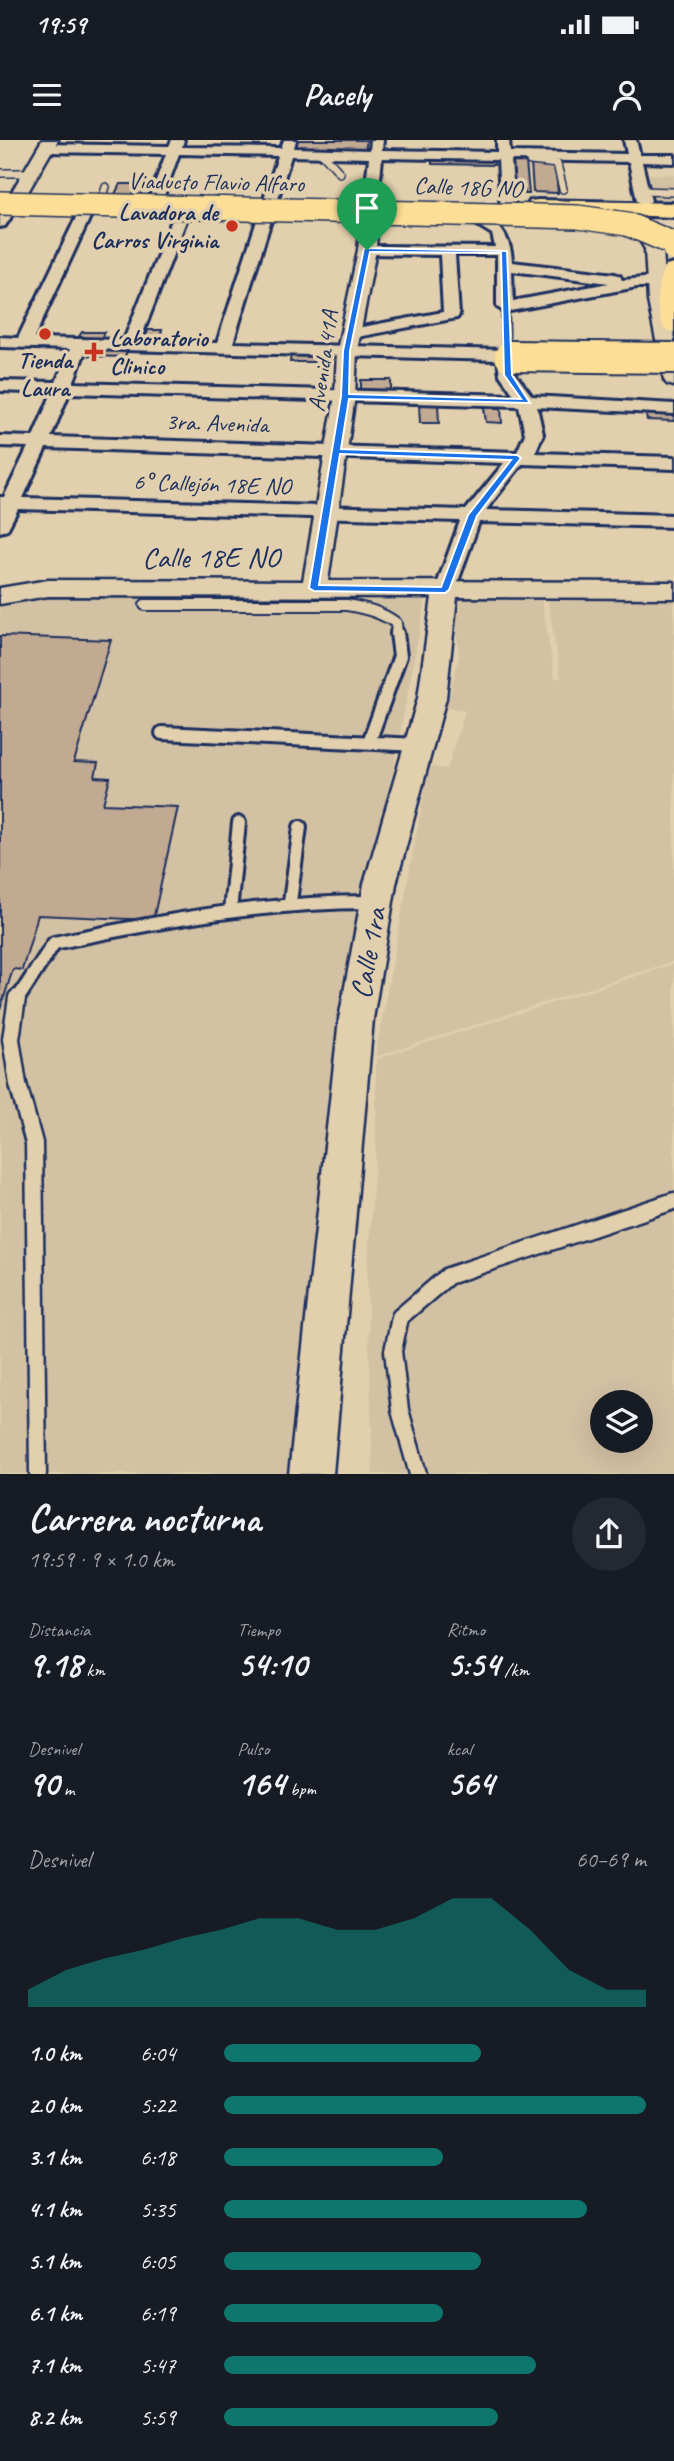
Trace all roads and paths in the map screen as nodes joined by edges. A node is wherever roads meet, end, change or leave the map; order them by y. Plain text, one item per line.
1 (503, 140) edge
2 (630, 140) edge
3 (48, 144) edge
4 (176, 145) edge
5 (288, 146) edge
6 (376, 147) edge
7 (322, 153) junction
8 (503, 156) junction
9 (527, 156) junction
10 (636, 158) junction
11 (674, 159) edge
12 (0, 173) edge
13 (30, 173) junction
14 (340, 173) dead end
15 (562, 189) dead end
16 (674, 192) edge
17 (643, 196) joint
18 (99, 197) junction
19 (4, 200) edge
20 (154, 204) junction
21 (185, 205) junction
22 (270, 207) junction
23 (370, 209) junction
24 (457, 209) junction
25 (508, 213) junction
26 (572, 213) junction
27 (672, 221) edge
28 (0, 223) edge
29 (674, 249) edge
30 (367, 250) junction
31 (447, 250) junction
32 (504, 258) junction
33 (655, 279) edge
34 (505, 307) junction
35 (0, 342) edge
36 (24, 342) junction
37 (349, 342) junction
38 (80, 344) junction
39 (131, 344) junction
40 (224, 347) junction
41 (672, 353) edge
42 (508, 356) junction
43 (0, 386) edge
44 (61, 387) junction
45 (345, 396) junction
46 (527, 401) junction
47 (674, 409) edge
48 (0, 441) edge
49 (40, 442) junction
50 (337, 452) junction
51 (521, 456) junction
52 (674, 463) edge
53 (5, 503) edge
54 (328, 512) junction
55 (472, 515) junction
56 (674, 521) edge
57 (0, 526) edge
58 (314, 588) junction
59 (445, 590) junction
60 (674, 590) edge
61 (0, 596) edge
62 (145, 605) dead end
63 (162, 733) dead end
64 (369, 742) junction
65 (419, 746) junction
66 (239, 823) dead end
67 (300, 827) dead end
68 (290, 902) junction
69 (377, 902) junction
70 (230, 911) junction
71 (674, 1201) edge
72 (38, 1474) edge
73 (311, 1474) edge
74 (418, 1474) edge

1 - 8 street
2 - 10 street
3 - 4 street
3 - 13 street
4 - 5 street
4 - 20 street
5 - 7 street
5 - 22 street
6 - 7 street
6 - 8 street
6 - 23 street, Avenida 41A
7 - 14 lane
8 - 9 street
8 - 25 street
9 - 10 street
9 - 15 lane
10 - 11 street
10 - 17 street
12 - 13 lane
13 - 19 street
16 - 17 lane
18 - 19 street, Calle 18G NO
18 - 20 street, Calle 18G NO
18 - 36 street
19 - 24 main road, Viaducto Flavio Alfaro
19 - 28 street
19 - 29 main road, Viaducto Flavio Alfaro, bridge
20 - 21 street, Calle 18G NO
21 - 22 street, Calle 18G NO
21 - 39 street
22 - 23 street, Calle 18G NO
22 - 40 street
23 - 24 street, Calle 18G NO
23 - 30 street, Avenida 41A
24 - 25 street, Calle 18G NO
24 - 26 main road, Viaducto Flavio Alfaro
24 - 27 main road
24 - 32 street
25 - 26 street, Calle 18G NO
26 - 27 main road, Viaducto Flavio Alfaro, bridge
26 - 33 street, Calle 18G NO
30 - 31 street
30 - 37 street, Avenida 41A
31 - 32 street
31 - 37 street
32 - 33 street
32 - 34 street
33 - 34 street
33 - 41 main road
34 - 42 lane
35 - 36 street
36 - 38 street
37 - 40 street
37 - 42 street
37 - 45 street, Avenida 41A
38 - 39 street
38 - 44 street
39 - 40 street
41 - 42 main road
42 - 46 street
43 - 44 street
44 - 45 street
44 - 49 street
45 - 46 street
45 - 50 street, Avenida 41A
46 - 47 street
46 - 51 street
48 - 49 street, 3ra. Avenida
49 - 50 street, 3ra. Avenida
49 - 53 street
50 - 51 street, 3ra. Avenida
50 - 54 street, Avenida 41A
51 - 52 street, 3ra. Avenida
51 - 55 street, Calle 1ra
53 - 54 street, 6° Callejón 18E NO
53 - 57 street
54 - 55 street, 6° Callejón 18E NO
54 - 58 street, Avenida 41A
55 - 56 street, 6° Callejón 18E NO
55 - 59 street, Calle 1ra
58 - 59 street, Calle 18E NO
58 - 61 street, Calle 18E NO
59 - 60 street, Calle 18E NO
59 - 65 street, Calle 1ra
62 - 64 lane
63 - 64 lane
64 - 65 lane
65 - 69 street, Calle 1ra
66 - 70 lane
67 - 68 lane
68 - 69 lane
68 - 70 lane
69 - 73 street, Calle 1ra
70 - 72 lane
71 - 74 lane

